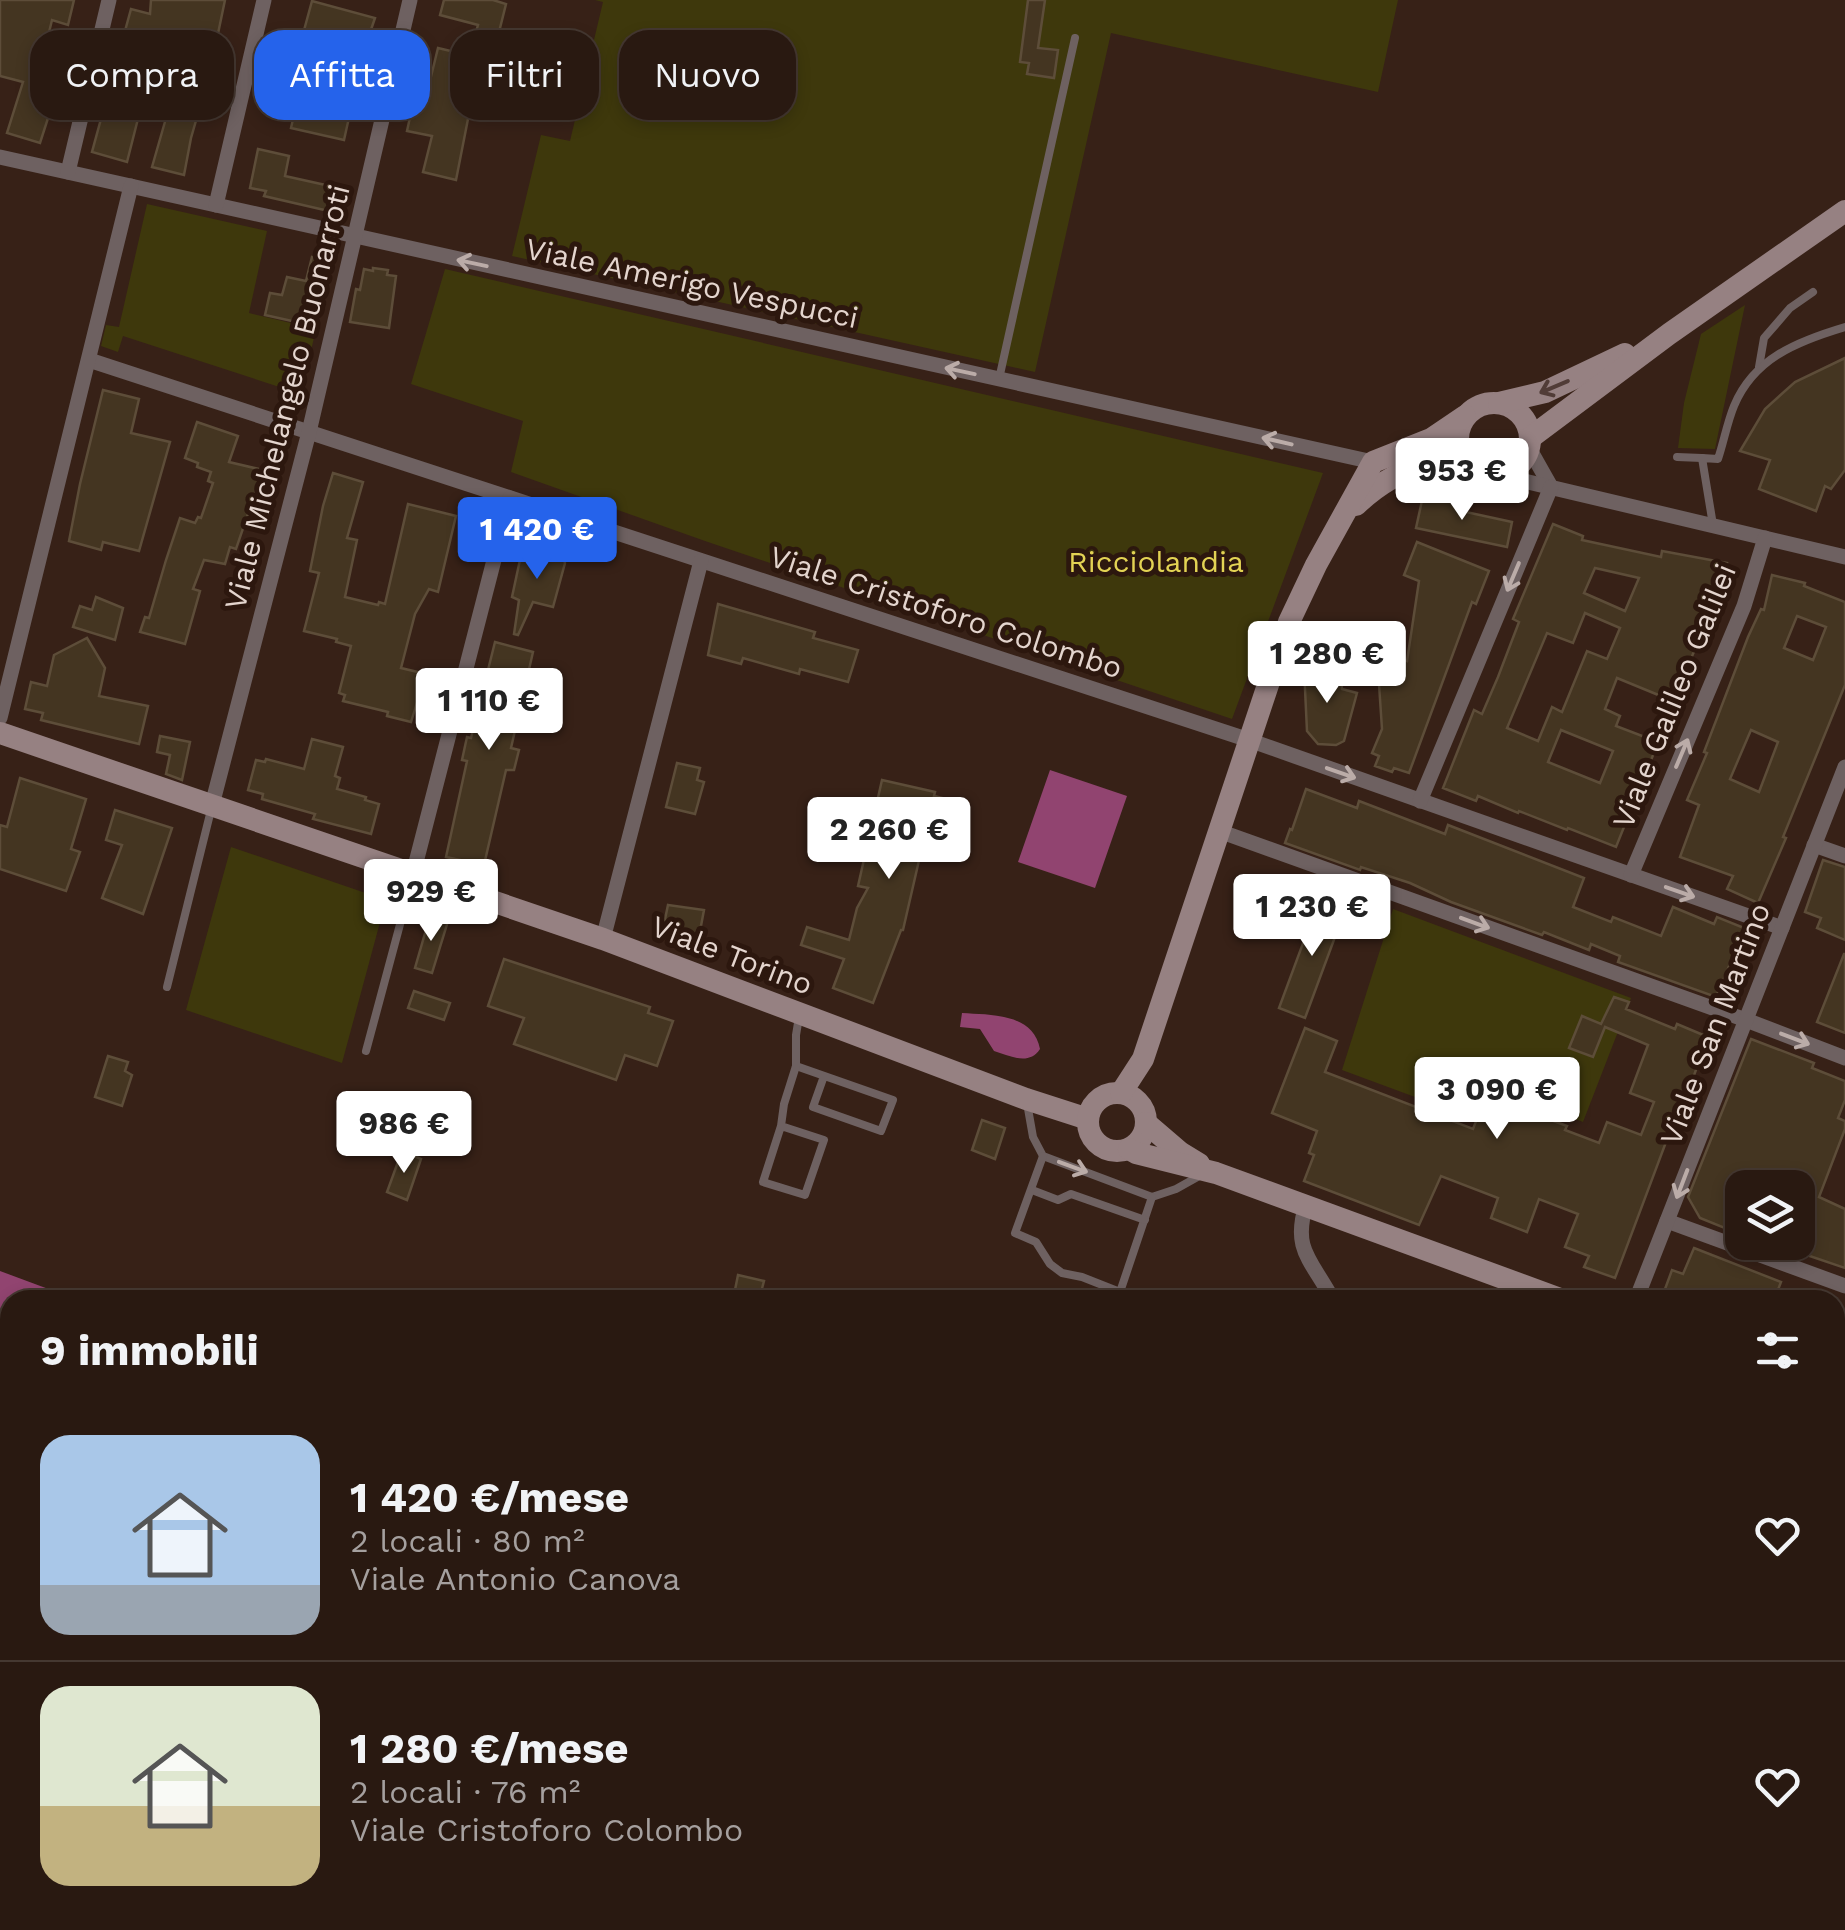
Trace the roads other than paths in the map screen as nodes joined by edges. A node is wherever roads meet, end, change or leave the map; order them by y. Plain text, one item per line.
1 (110, 0) edge
2 (264, 0) edge
3 (410, 0) edge
4 (1075, 38) dead end
5 (0, 157) edge
6 (68, 172) junction
7 (132, 186) junction
8 (216, 205) junction
9 (1845, 211) edge
10 (356, 237) junction
11 (1813, 292) dead end
12 (1845, 327) edge
13 (1669, 334) junction
14 (89, 360) junction
15 (1759, 367) junction
16 (999, 379) junction
17 (1500, 402) junction
18 (1464, 416) junction
19 (309, 432) junction
20 (1530, 443) junction
21 (1677, 458) dead end
22 (1702, 458) junction
23 (1373, 462) junction
24 (1471, 467) junction
25 (1499, 475) junction
26 (1551, 487) junction
27 (510, 498) junction
28 (1346, 514) junction
29 (1713, 526) junction
30 (1765, 538) junction
31 (1845, 556) edge
32 (701, 561) junction
33 (0, 718) edge
34 (0, 732) edge
35 (1249, 740) junction
36 (1845, 768) edge
37 (1420, 801) junction
38 (212, 805) junction
39 (1219, 831) junction
40 (1814, 845) junction
41 (1845, 856) edge
42 (413, 874) junction
43 (1631, 875) junction
44 (1782, 928) junction
45 (604, 939) junction
46 (158, 969) dead end
47 (170, 972) junction
48 (167, 987) dead end
49 (800, 1013) junction
50 (1746, 1020) junction
51 (366, 1051) dead end
52 (1845, 1058) edge
53 (1143, 1060) junction
54 (796, 1066) junction
55 (824, 1076) junction
56 (1113, 1095) junction
57 (1026, 1099) junction
58 (1145, 1116) junction
59 (1088, 1120) junction
60 (781, 1126) junction
61 (1129, 1149) junction
62 (1043, 1156) junction
63 (1209, 1171) junction
64 (1032, 1190) junction
65 (1152, 1197) junction
66 (1306, 1205) junction
67 (1145, 1220) junction
68 (1667, 1221) junction
69 (1845, 1286) edge
70 (1115, 1290) edge
71 (1121, 1290) edge
72 (1328, 1290) edge
73 (1537, 1290) edge
74 (1640, 1290) edge

1 - 6 street
2 - 8 street
3 - 10 street, Viale Michelangelo Buonarroti
4 - 16 lane
5 - 6 street, Viale Amerigo Vespucci
6 - 7 street, Viale Amerigo Vespucci
7 - 8 street, Viale Amerigo Vespucci
7 - 14 street
8 - 10 street, Viale Amerigo Vespucci
9 - 13 street
16 -> 10 street, Viale Amerigo Vespucci
10 - 19 street, Viale Michelangelo Buonarroti
11 - 15 lane
12 - 15 lane
13 -> 17 street
13 - 20 street
14 - 19 street, Viale Cristoforo Colombo
14 - 33 street
15 - 22 lane
23 -> 16 street, Viale Amerigo Vespucci
17 - 18 street
17 - 20 street
18 - 23 street
18 - 24 street
19 - 27 street, Viale Cristoforo Colombo
19 - 38 street, Viale Michelangelo Buonarroti
20 - 25 street
20 - 26 street
21 - 22 lane
22 - 29 lane
23 - 28 street
24 - 25 street
24 - 28 street
25 - 26 street
26 - 29 street
26 -> 37 street
27 - 32 street, Viale Cristoforo Colombo
27 - 42 street
28 - 35 street
29 - 30 street
30 - 31 street
43 -> 30 street, Viale Galileo Galilei
32 - 35 street, Viale Cristoforo Colombo
32 - 45 street
34 - 38 street, Viale Torino
35 -> 37 street, Viale Cristoforo Colombo
35 - 39 street
36 - 40 street, Viale San Martino
37 - 43 street, Viale Cristoforo Colombo
38 - 42 street, Viale Torino
38 - 47 lane
39 -> 50 street
39 - 53 street
40 - 41 street
40 - 44 street, Viale San Martino
42 - 45 street, Viale Torino
42 - 51 lane
43 -> 44 street, Viale Cristoforo Colombo
44 - 50 street, Viale San Martino
45 - 49 street, Viale Torino
46 - 47 lane
47 - 48 lane
49 - 54 lane
49 - 57 street, Viale Torino
50 -> 52 street
50 -> 68 street, Viale San Martino
53 - 56 street
53 - 58 street
54 - 55 lane
54 - 60 lane
55 - 55 lane
56 - 57 street, Viale Torino
56 - 58 street
56 - 59 street
57 - 59 street, Viale Torino
57 - 62 lane
58 - 61 street
58 - 63 street
59 - 61 street
60 - 60 lane
61 - 63 street
62 - 64 lane
62 -> 65 lane
63 - 65 lane
63 - 66 street
64 - 67 lane
64 - 70 lane
65 - 67 lane
66 - 72 street
66 - 73 street
67 - 71 lane
68 - 69 street
68 - 74 street, Viale San Martino

